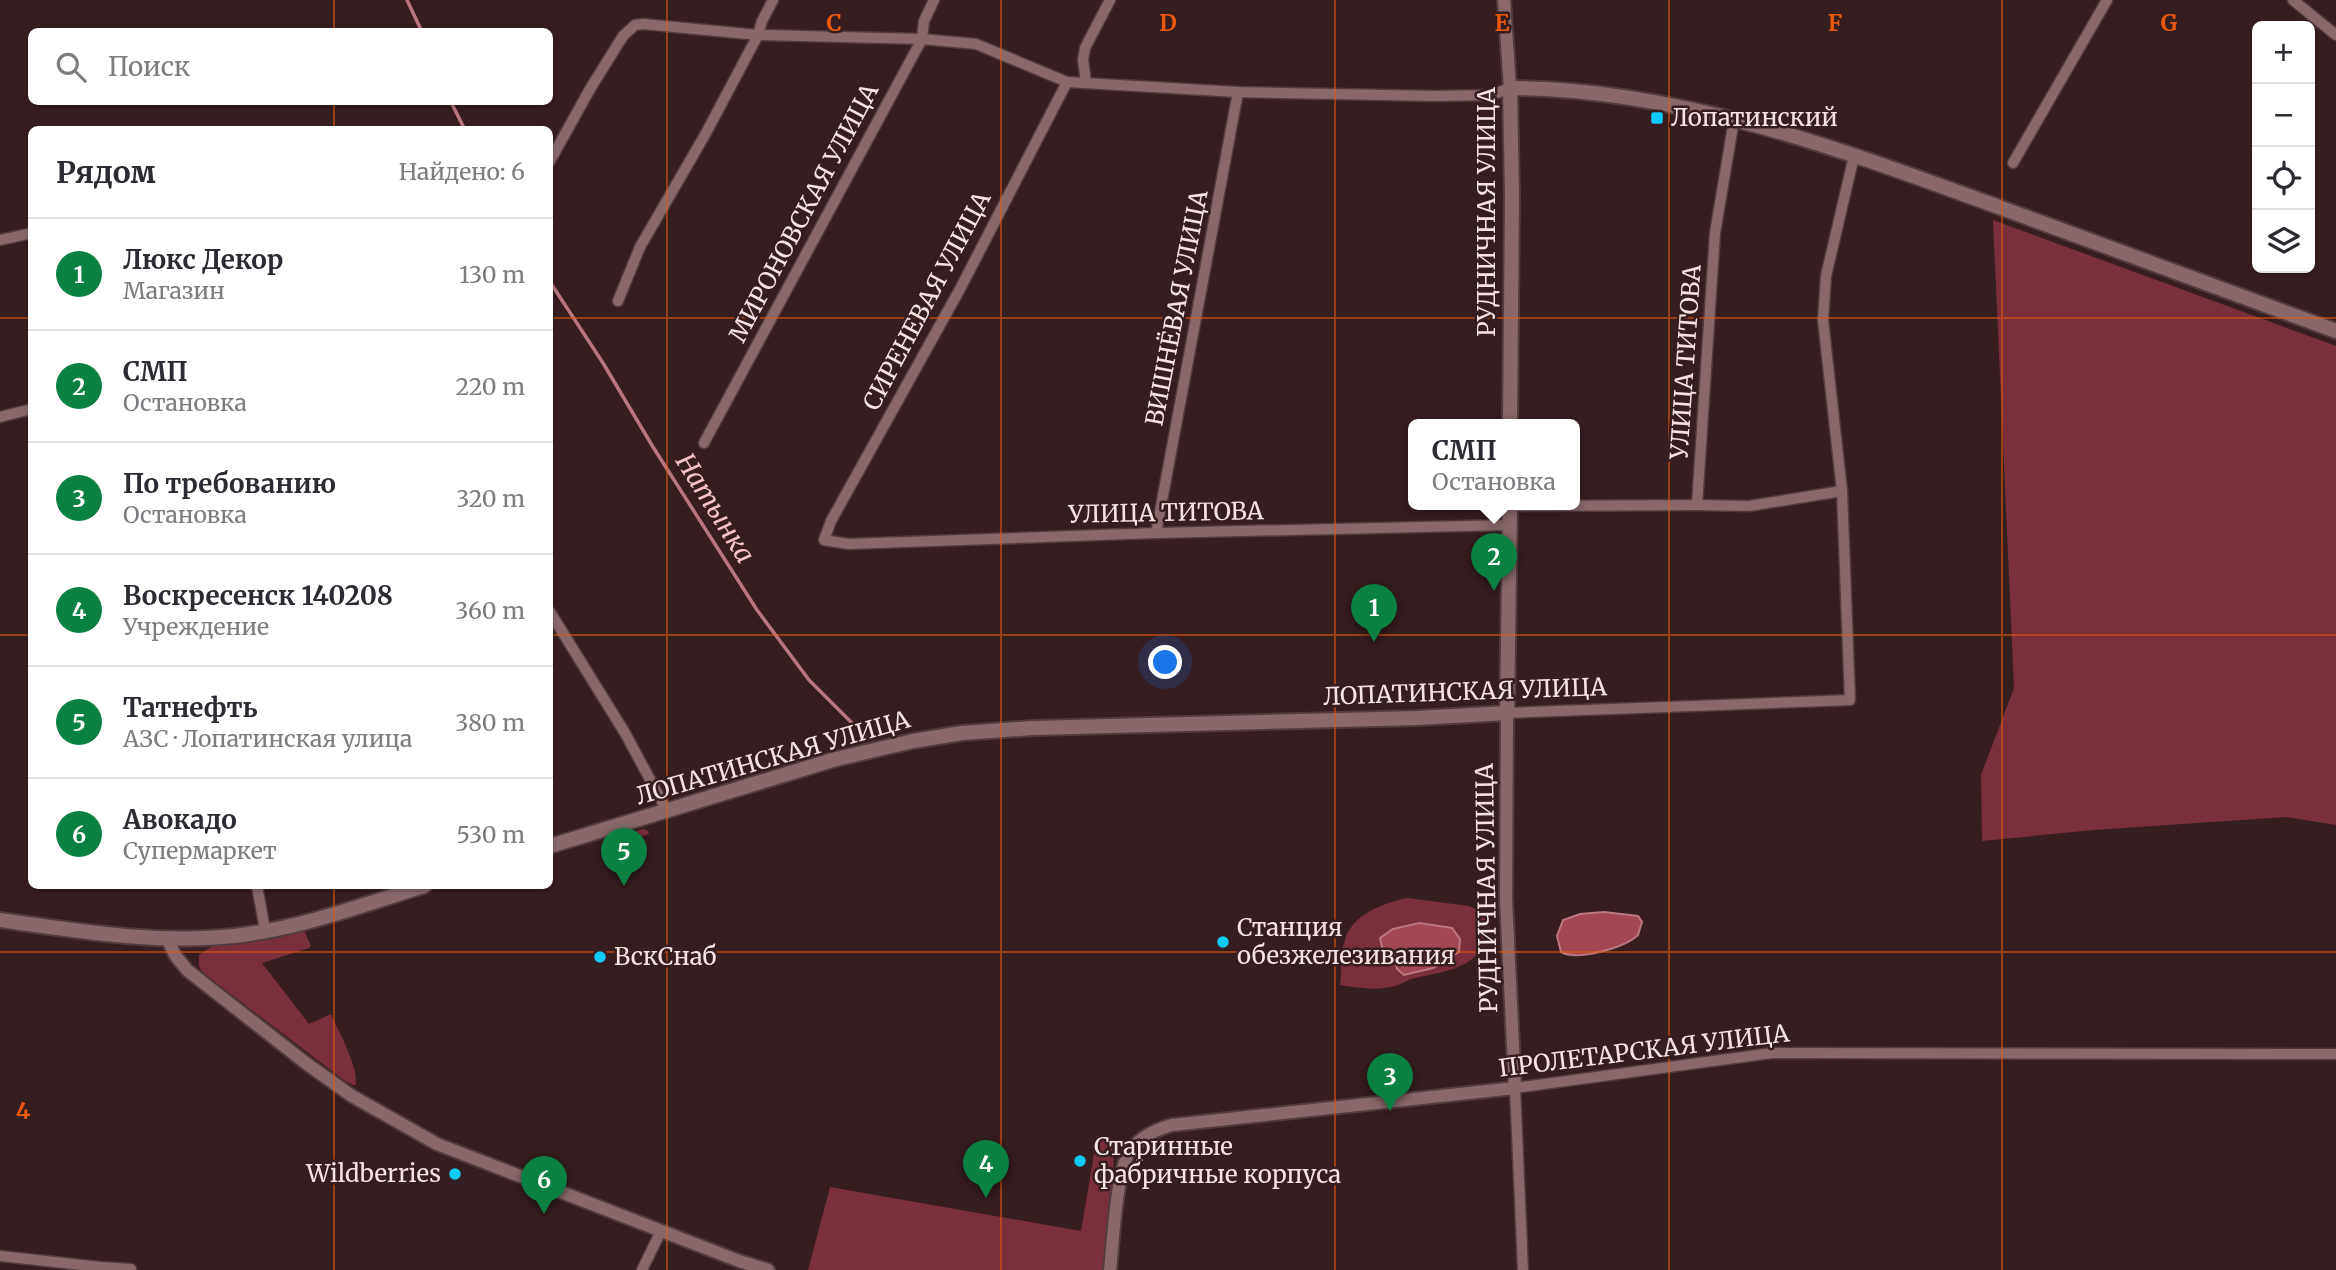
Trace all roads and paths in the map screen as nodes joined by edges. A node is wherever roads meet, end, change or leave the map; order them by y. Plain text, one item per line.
1 (773, 0) edge
2 (934, 0) edge
3 (1110, 0) edge
4 (1504, 0) edge
5 (2107, 0) edge
6 (2297, 1) edge
7 (758, 35) junction
8 (2336, 35) edge
9 (922, 39) junction
10 (1068, 82) junction
11 (1086, 82) junction
12 (1510, 88) junction
13 (1238, 92) junction
14 (1734, 120) junction
15 (553, 156) edge
16 (1854, 156) junction
17 (2013, 163) dead end
18 (28, 234) edge
19 (0, 240) edge
20 (618, 301) dead end
21 (2336, 331) edge
22 (28, 410) edge
23 (0, 417) edge
24 (1510, 419) edge
25 (704, 443) dead end
26 (1842, 491) junction
27 (1697, 505) junction
28 (1580, 506) edge
29 (1510, 510) edge
30 (1509, 526) junction
31 (1156, 533) junction
32 (824, 540) joint
33 (553, 617) edge
34 (1507, 713) junction
35 (667, 811) junction
36 (553, 845) edge
37 (258, 889) edge
38 (414, 889) edge
39 (0, 920) edge
40 (265, 930) junction
41 (167, 938) junction
42 (2336, 1054) edge
43 (1515, 1088) junction
44 (661, 1231) junction
45 (0, 1256) edge
46 (738, 1266) edge
47 (131, 1269) edge
48 (642, 1270) edge
49 (768, 1270) edge
50 (1110, 1270) edge
51 (1523, 1270) edge

1 - 7 street
2 - 9 street, МИРОНОВСКАЯ УЛИЦА
3 - 11 street
4 - 12 street, РУДНИЧНАЯ УЛИЦА
5 - 17 street
6 - 8 street
7 - 9 street
7 - 15 street
7 - 20 street
9 - 10 street
9 - 25 street, МИРОНОВСКАЯ УЛИЦА
10 - 11 street
10 - 32 street, СИРЕНЕВАЯ УЛИЦА
11 - 13 street
12 - 13 street
12 - 14 main road
12 - 24 main road, РУДНИЧНАЯ УЛИЦА
13 - 31 street, ВИШНЁВАЯ УЛИЦА
14 - 16 main road
14 - 27 street, УЛИЦА ТИТОВА
16 - 21 main road
16 - 26 street, ЛОПАТИНСКАЯ УЛИЦА
18 - 19 street
22 - 23 street
26 - 27 street
26 - 34 street, ЛОПАТИНСКАЯ УЛИЦА
27 - 28 street
29 - 30 main road, РУДНИЧНАЯ УЛИЦА
30 - 31 street, УЛИЦА ТИТОВА
30 - 34 main road, РУДНИЧНАЯ УЛИЦА
31 - 32 street, УЛИЦА ТИТОВА
33 - 35 street
34 - 35 main road, ЛОПАТИНСКАЯ УЛИЦА
34 - 43 street, РУДНИЧНАЯ УЛИЦА
35 - 36 main road, ЛОПАТИНСКАЯ УЛИЦА
37 - 40 street
38 - 40 main road
39 - 41 main road
40 - 41 main road
41 - 44 street
42 - 43 street, ПРОЛЕТАРСКАЯ УЛИЦА
43 - 50 street, ПРОЛЕТАРСКАЯ УЛИЦА
43 - 51 street, РУДНИЧНАЯ УЛИЦА
44 - 46 street
44 - 48 street
45 - 47 street
46 - 49 street

